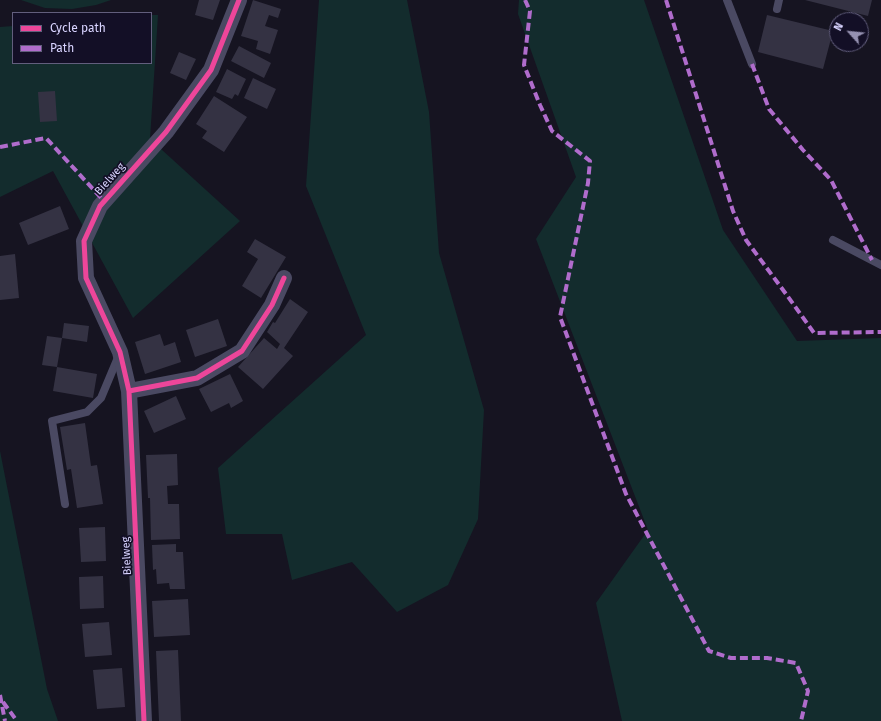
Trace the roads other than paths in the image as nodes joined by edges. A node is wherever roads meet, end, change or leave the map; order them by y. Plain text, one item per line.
1 (238, 0) edge
2 (727, 0) edge
3 (778, 0) edge
4 (777, 9) dead end
5 (752, 64) dead end
6 (833, 240) dead end
7 (881, 264) edge
8 (284, 278) dead end
9 (120, 352) junction
10 (129, 390) junction
11 (65, 504) dead end
12 (144, 721) edge

1 - 9 street, Bielweg
2 - 5 lane
3 - 4 lane
6 - 7 lane
8 - 10 street
9 - 10 street, Bielweg
9 - 11 lane
10 - 12 street, Bielweg

